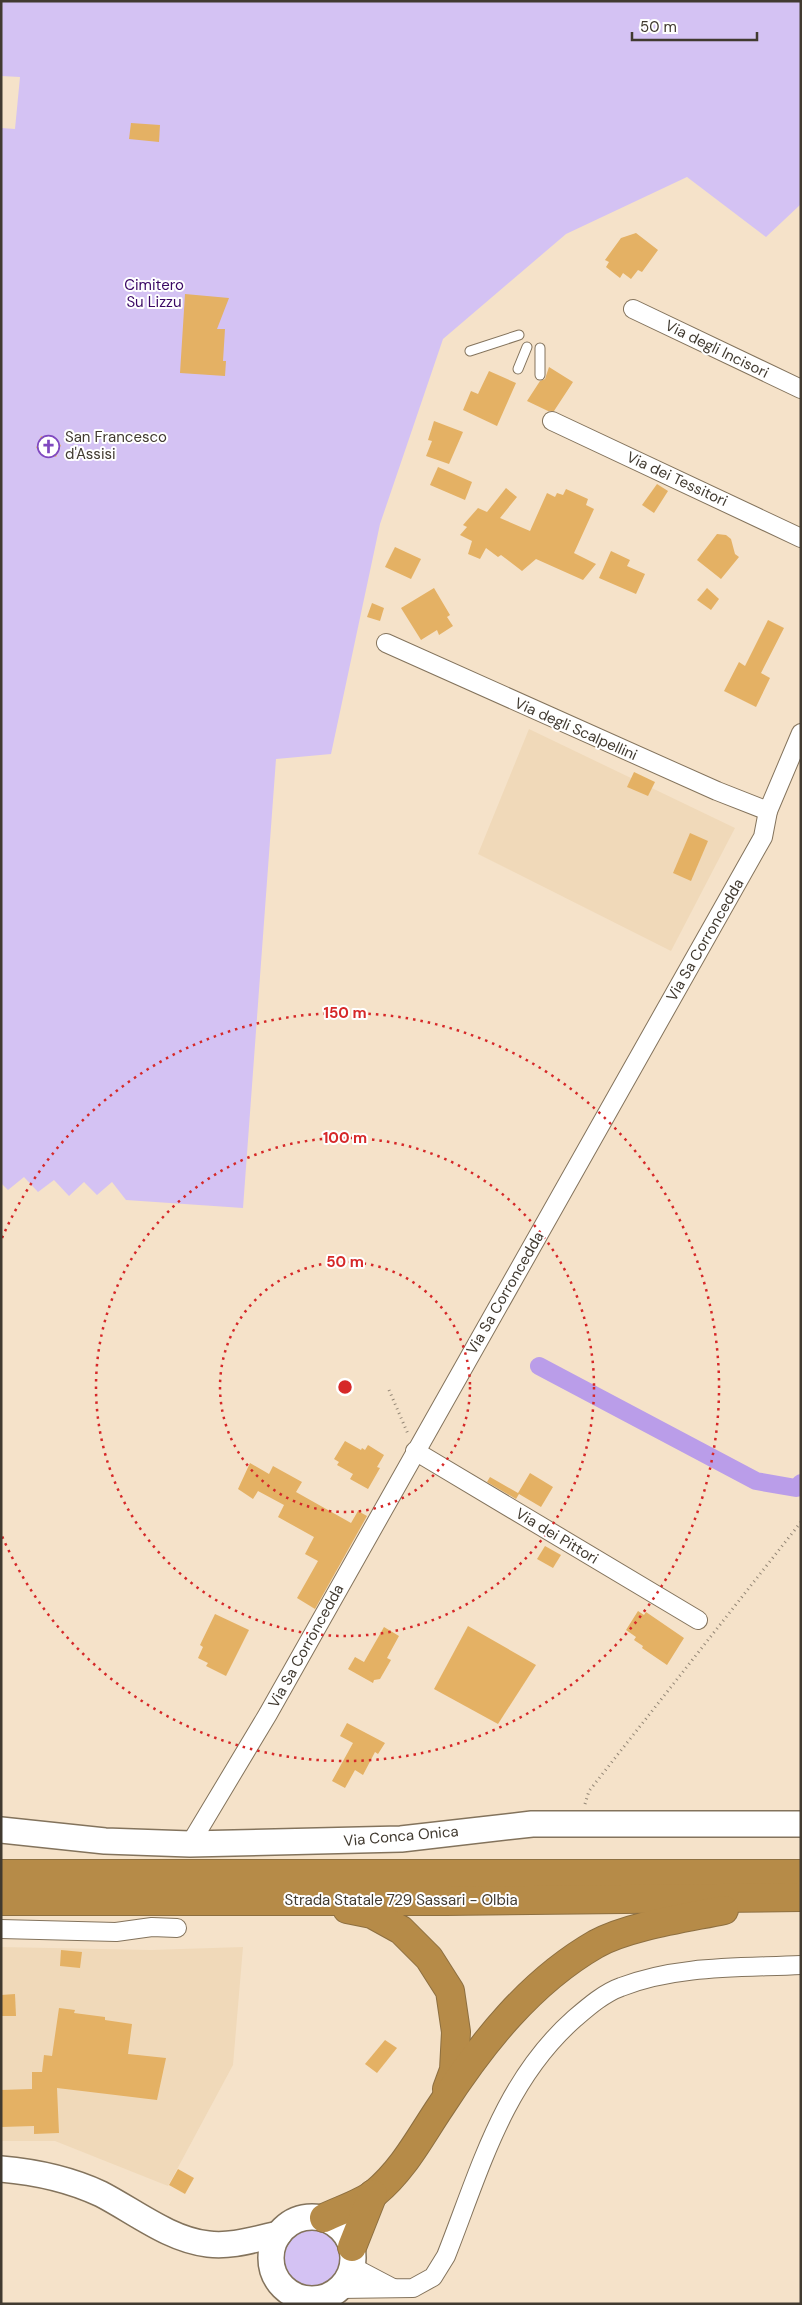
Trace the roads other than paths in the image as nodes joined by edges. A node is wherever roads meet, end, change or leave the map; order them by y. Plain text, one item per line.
1 (633, 308) dead end
2 (519, 335) dead end
3 (527, 347) dead end
4 (540, 348) dead end
5 (470, 351) dead end
6 (518, 369) dead end
7 (540, 374) dead end
8 (801, 389) edge
9 (552, 421) dead end
10 (801, 538) edge
11 (386, 643) dead end
12 (801, 733) edge
13 (768, 811) junction
14 (415, 1451) junction
15 (698, 1620) dead end
16 (801, 1824) edge
17 (1, 1830) edge
18 (190, 1844) junction
19 (6, 1873) edge
20 (801, 1874) edge
21 (791, 1897) edge
22 (296, 1900) junction
23 (1, 1901) edge
24 (177, 1928) dead end
25 (1, 1930) edge
26 (801, 1965) edge
27 (441, 2106) junction
28 (1, 2169) edge
29 (373, 2194) junction
30 (324, 2218) junction
31 (279, 2234) junction
32 (228, 2245) junction
33 (352, 2257) junction
34 (274, 2272) junction
35 (339, 2289) junction
36 (396, 2290) junction

1 - 8 street, Via degli Incisori
2 - 5 lane
3 - 6 lane
4 - 7 lane
9 - 10 street, Via dei Tessitori
11 - 13 street, Via degli Scalpellini
12 - 13 street, Via Sa Corroncedda
13 - 14 street, Via Sa Corroncedda
14 - 15 street, Via dei Pittori
14 - 18 street, Via Sa Corroncedda
16 - 18 street, Via Conca Onica
17 - 18 street, Via Conca Onica
19 - 20 highway, Strada Statale 729 Sassari - Olbia
21 - 22 highway, Strada Statale 729 Sassari - Olbia
21 - 27 highway
22 - 23 highway, Strada Statale 729 Sassari - Olbia
22 - 27 highway
24 - 25 street
26 - 36 street
27 - 29 highway
28 - 32 street
29 - 30 highway
29 - 33 highway
30 - 31 street
30 - 33 street
31 - 32 street
31 - 34 street
32 - 34 street
33 - 35 street
33 - 36 street
34 - 35 street
35 - 36 street

